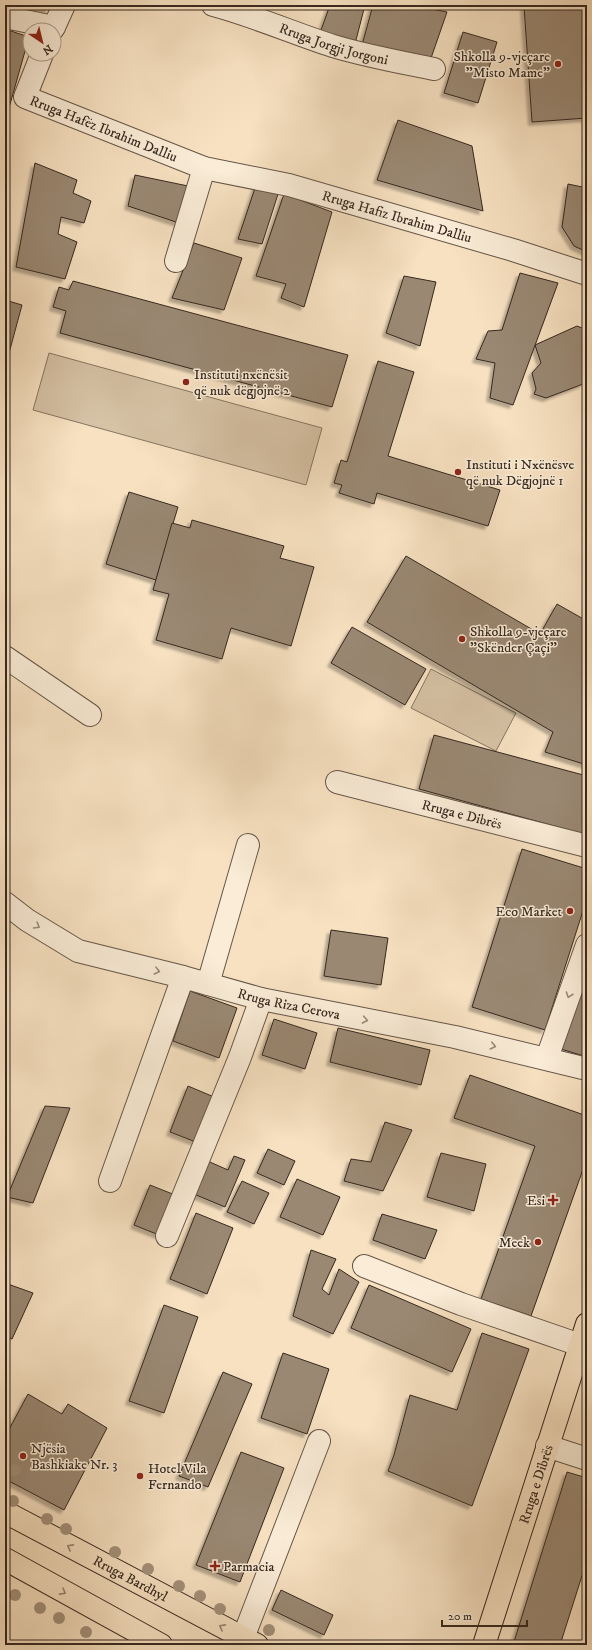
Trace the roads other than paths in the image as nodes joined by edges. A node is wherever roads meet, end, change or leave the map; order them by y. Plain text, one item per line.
1 (64, 5) edge
2 (213, 5) edge
3 (5, 17) edge
4 (27, 22) edge
5 (56, 22) edge
6 (39, 62) edge
7 (434, 69) dead end
8 (204, 168) junction
9 (176, 261) dead end
10 (587, 274) edge
11 (5, 657) edge
12 (90, 716) dead end
13 (337, 782) dead end
14 (248, 845) dead end
15 (587, 846) edge
16 (5, 903) edge
17 (587, 945) edge
18 (183, 977) junction
19 (208, 984) junction
20 (261, 999) junction
21 (547, 1058) junction
22 (587, 1069) edge
23 (110, 1181) dead end
24 (167, 1236) dead end
25 (364, 1266) dead end
26 (587, 1324) edge
27 (580, 1345) junction
28 (319, 1441) dead end
29 (547, 1446) junction
30 (587, 1459) edge
31 (5, 1512) edge
32 (5, 1559) edge
33 (250, 1641) edge
34 (161, 1645) edge
35 (484, 1645) edge

1 - 5 street
2 - 7 street, Rruga Jorgji Jorgoni
3 - 4 street
6 - 8 street, Rruga Hafëz Ibrahim Dalliu
8 - 9 street
8 - 10 street, Rruga Hafiz Ibrahim Dalliu
11 - 12 street
13 - 15 street, Rruga e Dibrës
14 - 19 street
16 -> 18 street, Rruga Riza Cerova
17 -> 21 street
18 - 19 street, Rruga Riza Cerova
18 - 23 street
19 - 20 street, Rruga Riza Cerova
20 -> 21 street, Rruga Riza Cerova
20 - 24 street
21 - 22 street, Rruga Riza Cerova
25 - 27 street
26 - 27 main road, Rruga e Dibrës
27 - 29 main road, Rruga e Dibrës
28 - 33 street
29 - 30 street
29 - 35 main road, Rruga e Dibrës
33 -> 31 main road, Rruga Bardhyl
32 -> 34 main road

